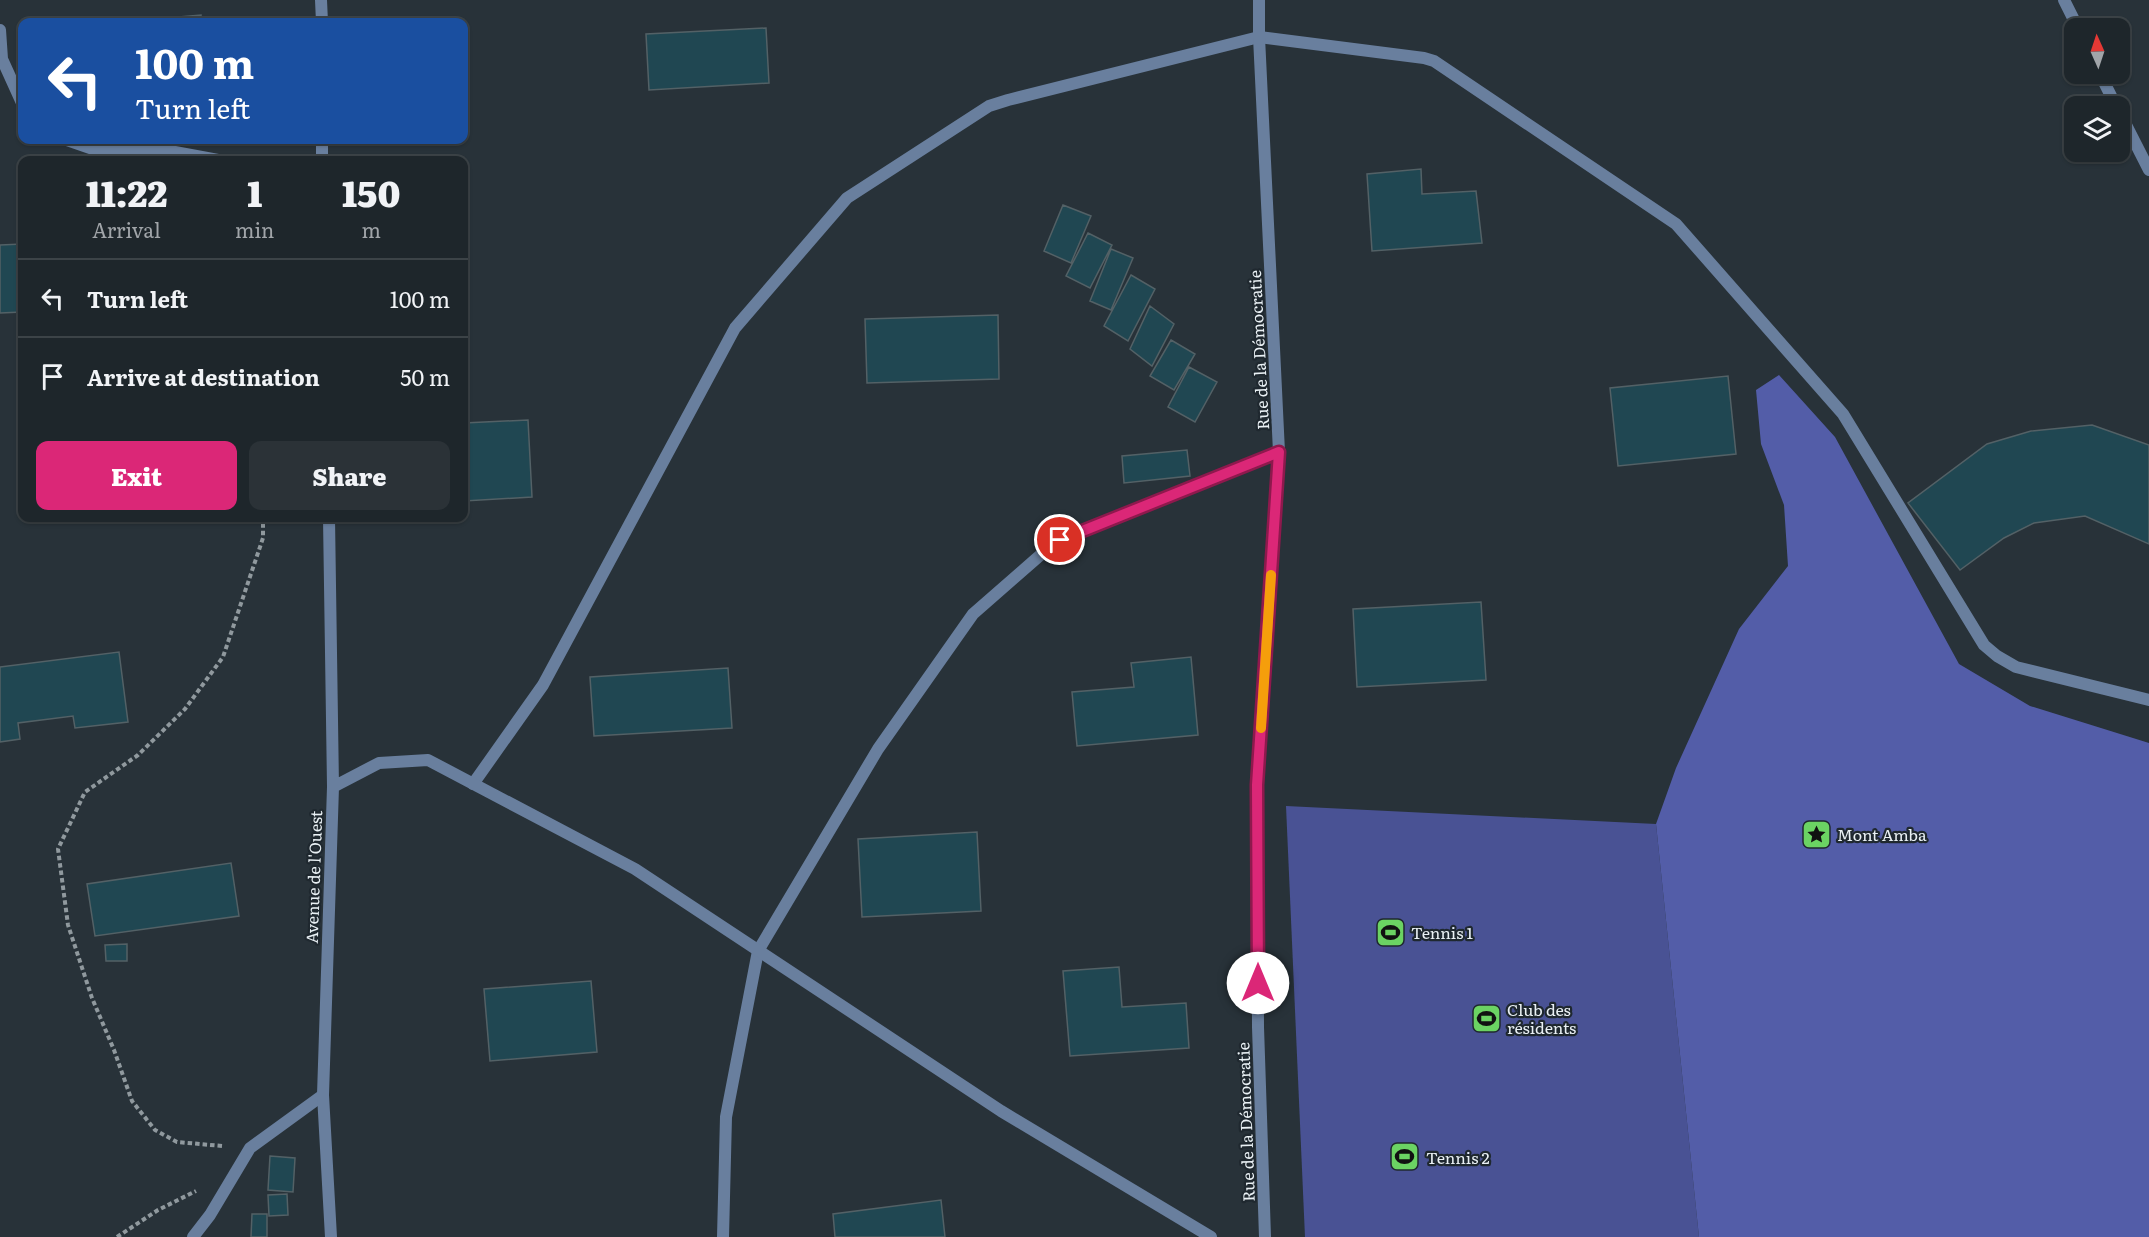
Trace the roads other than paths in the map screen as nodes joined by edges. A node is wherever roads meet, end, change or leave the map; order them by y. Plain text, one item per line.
1 (321, 0) edge
2 (1259, 0) edge
3 (2064, 0) edge
4 (321, 18) edge
5 (2073, 18) edge
6 (0, 30) edge
7 (1258, 37) junction
8 (18, 94) edge
9 (2130, 133) edge
10 (79, 144) edge
11 (196, 156) edge
12 (2149, 170) edge
13 (1279, 452) junction
14 (329, 522) edge
15 (2149, 700) edge
16 (473, 784) junction
17 (333, 787) junction
18 (758, 951) junction
19 (323, 1095) junction
20 (193, 1237) edge
21 (331, 1237) edge
22 (723, 1237) edge
23 (1210, 1237) edge
24 (1265, 1237) edge

1 - 4 street
2 - 7 street, Rue de la Démocratie
3 - 5 street
6 - 8 street
7 - 13 street, Rue de la Démocratie
7 - 15 street
7 - 16 street
9 - 12 street
10 - 11 street
13 - 18 street
13 - 24 street, Rue de la Démocratie
14 - 17 street, Avenue de l'Ouest
16 - 17 street
16 - 18 street
17 - 19 street, Avenue de l'Ouest
18 - 22 street
18 - 23 street
19 - 20 street
19 - 21 street, Avenue de l'Ouest

